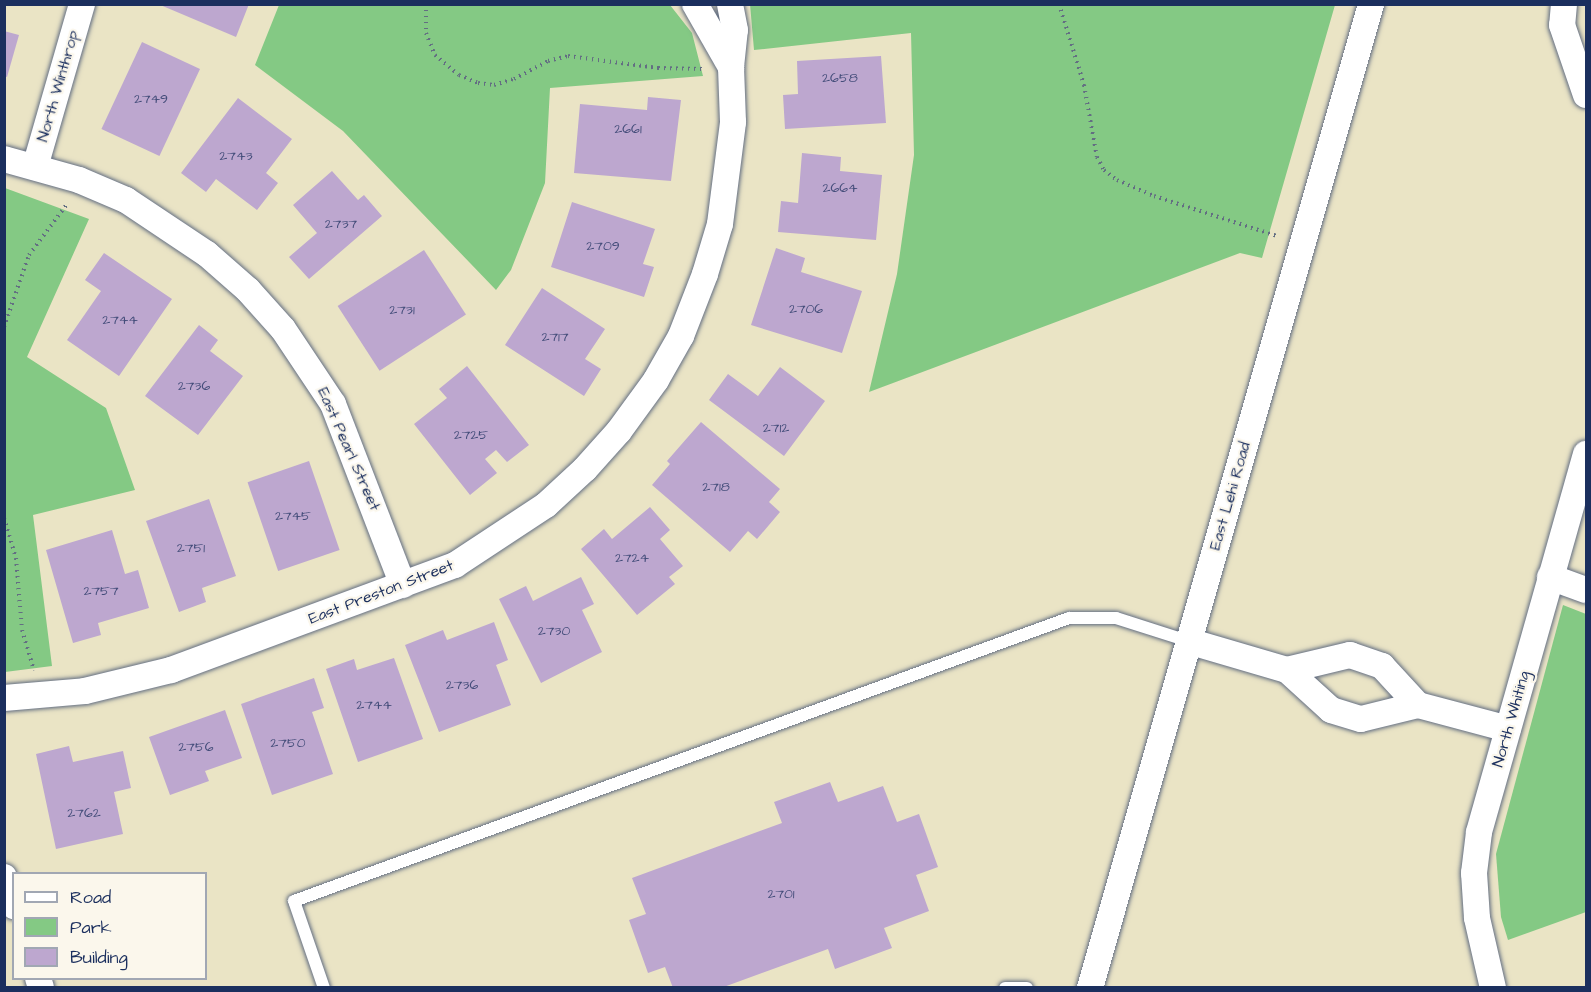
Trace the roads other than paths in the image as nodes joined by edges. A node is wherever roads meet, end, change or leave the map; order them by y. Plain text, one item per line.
1 (82, 4) edge
2 (695, 4) edge
3 (730, 4) edge
4 (1371, 4) edge
5 (1564, 4) edge
6 (730, 67) junction
7 (1587, 95) edge
8 (4, 159) edge
9 (35, 167) junction
10 (1587, 454) edge
11 (1550, 577) junction
12 (403, 585) junction
13 (1587, 590) edge
14 (1188, 641) junction
15 (1287, 670) junction
16 (4, 698) edge
17 (1418, 705) junction
18 (1508, 729) junction
19 (4, 877) edge
20 (12, 900) edge
21 (324, 987) edge
22 (1005, 987) edge
23 (1027, 987) edge
24 (1090, 987) edge
25 (1493, 987) edge

1 - 9 street, North Winthrop
2 - 6 street, East Preston Street
3 - 6 street, East Preston Street
4 - 14 street, East Lehi Road
5 - 7 street
6 - 12 street, East Preston Street
8 - 9 street, East Pearl Street
9 - 12 street, East Pearl Street
10 - 11 street, North Whiting
11 - 13 street
11 - 18 street, North Whiting
12 - 16 street, East Preston Street
14 - 15 street
14 - 21 lane
14 - 24 street, East Lehi Road
15 - 17 street
15 - 17 street
17 - 18 street
18 - 25 street, North Whiting
19 - 20 street
22 - 23 lane

